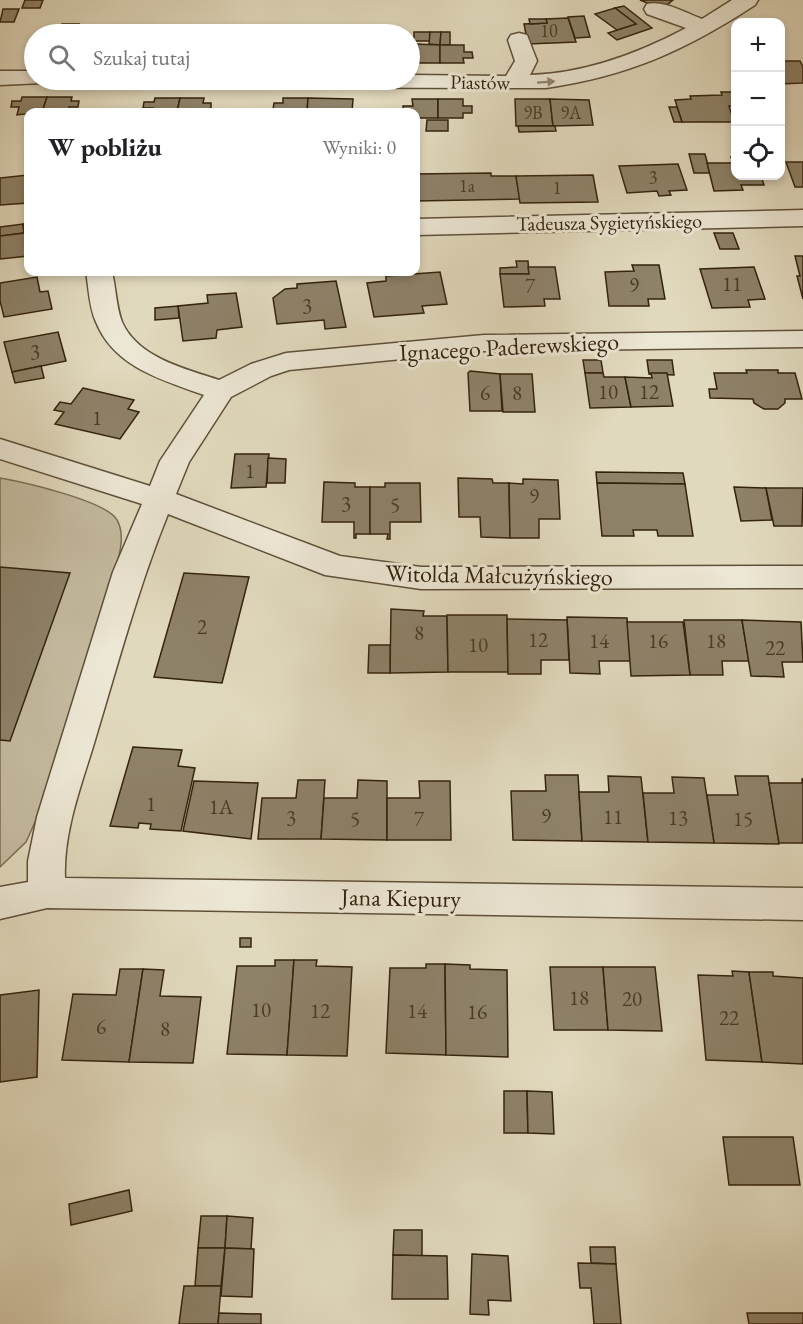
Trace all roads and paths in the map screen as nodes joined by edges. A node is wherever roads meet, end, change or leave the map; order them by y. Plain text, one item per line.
1 (747, 0) edge
2 (655, 9) dead end
3 (705, 28) junction
4 (519, 40) dead end
5 (0, 78) edge
6 (24, 78) edge
7 (420, 82) edge
8 (514, 83) junction
9 (803, 218) edge
10 (420, 227) edge
11 (100, 276) edge
12 (803, 339) edge
13 (221, 391) junction
14 (0, 449) edge
15 (159, 499) junction
16 (803, 577) edge
17 (47, 893) junction
18 (0, 903) edge
19 (803, 904) edge

1 - 3 street, Piastów
2 - 3 street
8 -> 3 street, Piastów
4 - 8 street
5 - 6 street
7 - 8 street, Piastów
9 - 10 street, Tadeusza Sygietyńskiego
11 - 13 street
12 - 13 street, Ignacego Paderewskiego
13 - 15 street
14 - 15 street, Witolda Małcużyńskiego
15 - 16 street, Witolda Małcużyńskiego
15 - 17 street
17 - 18 street, Jana Kiepury
17 - 19 street, Jana Kiepury

